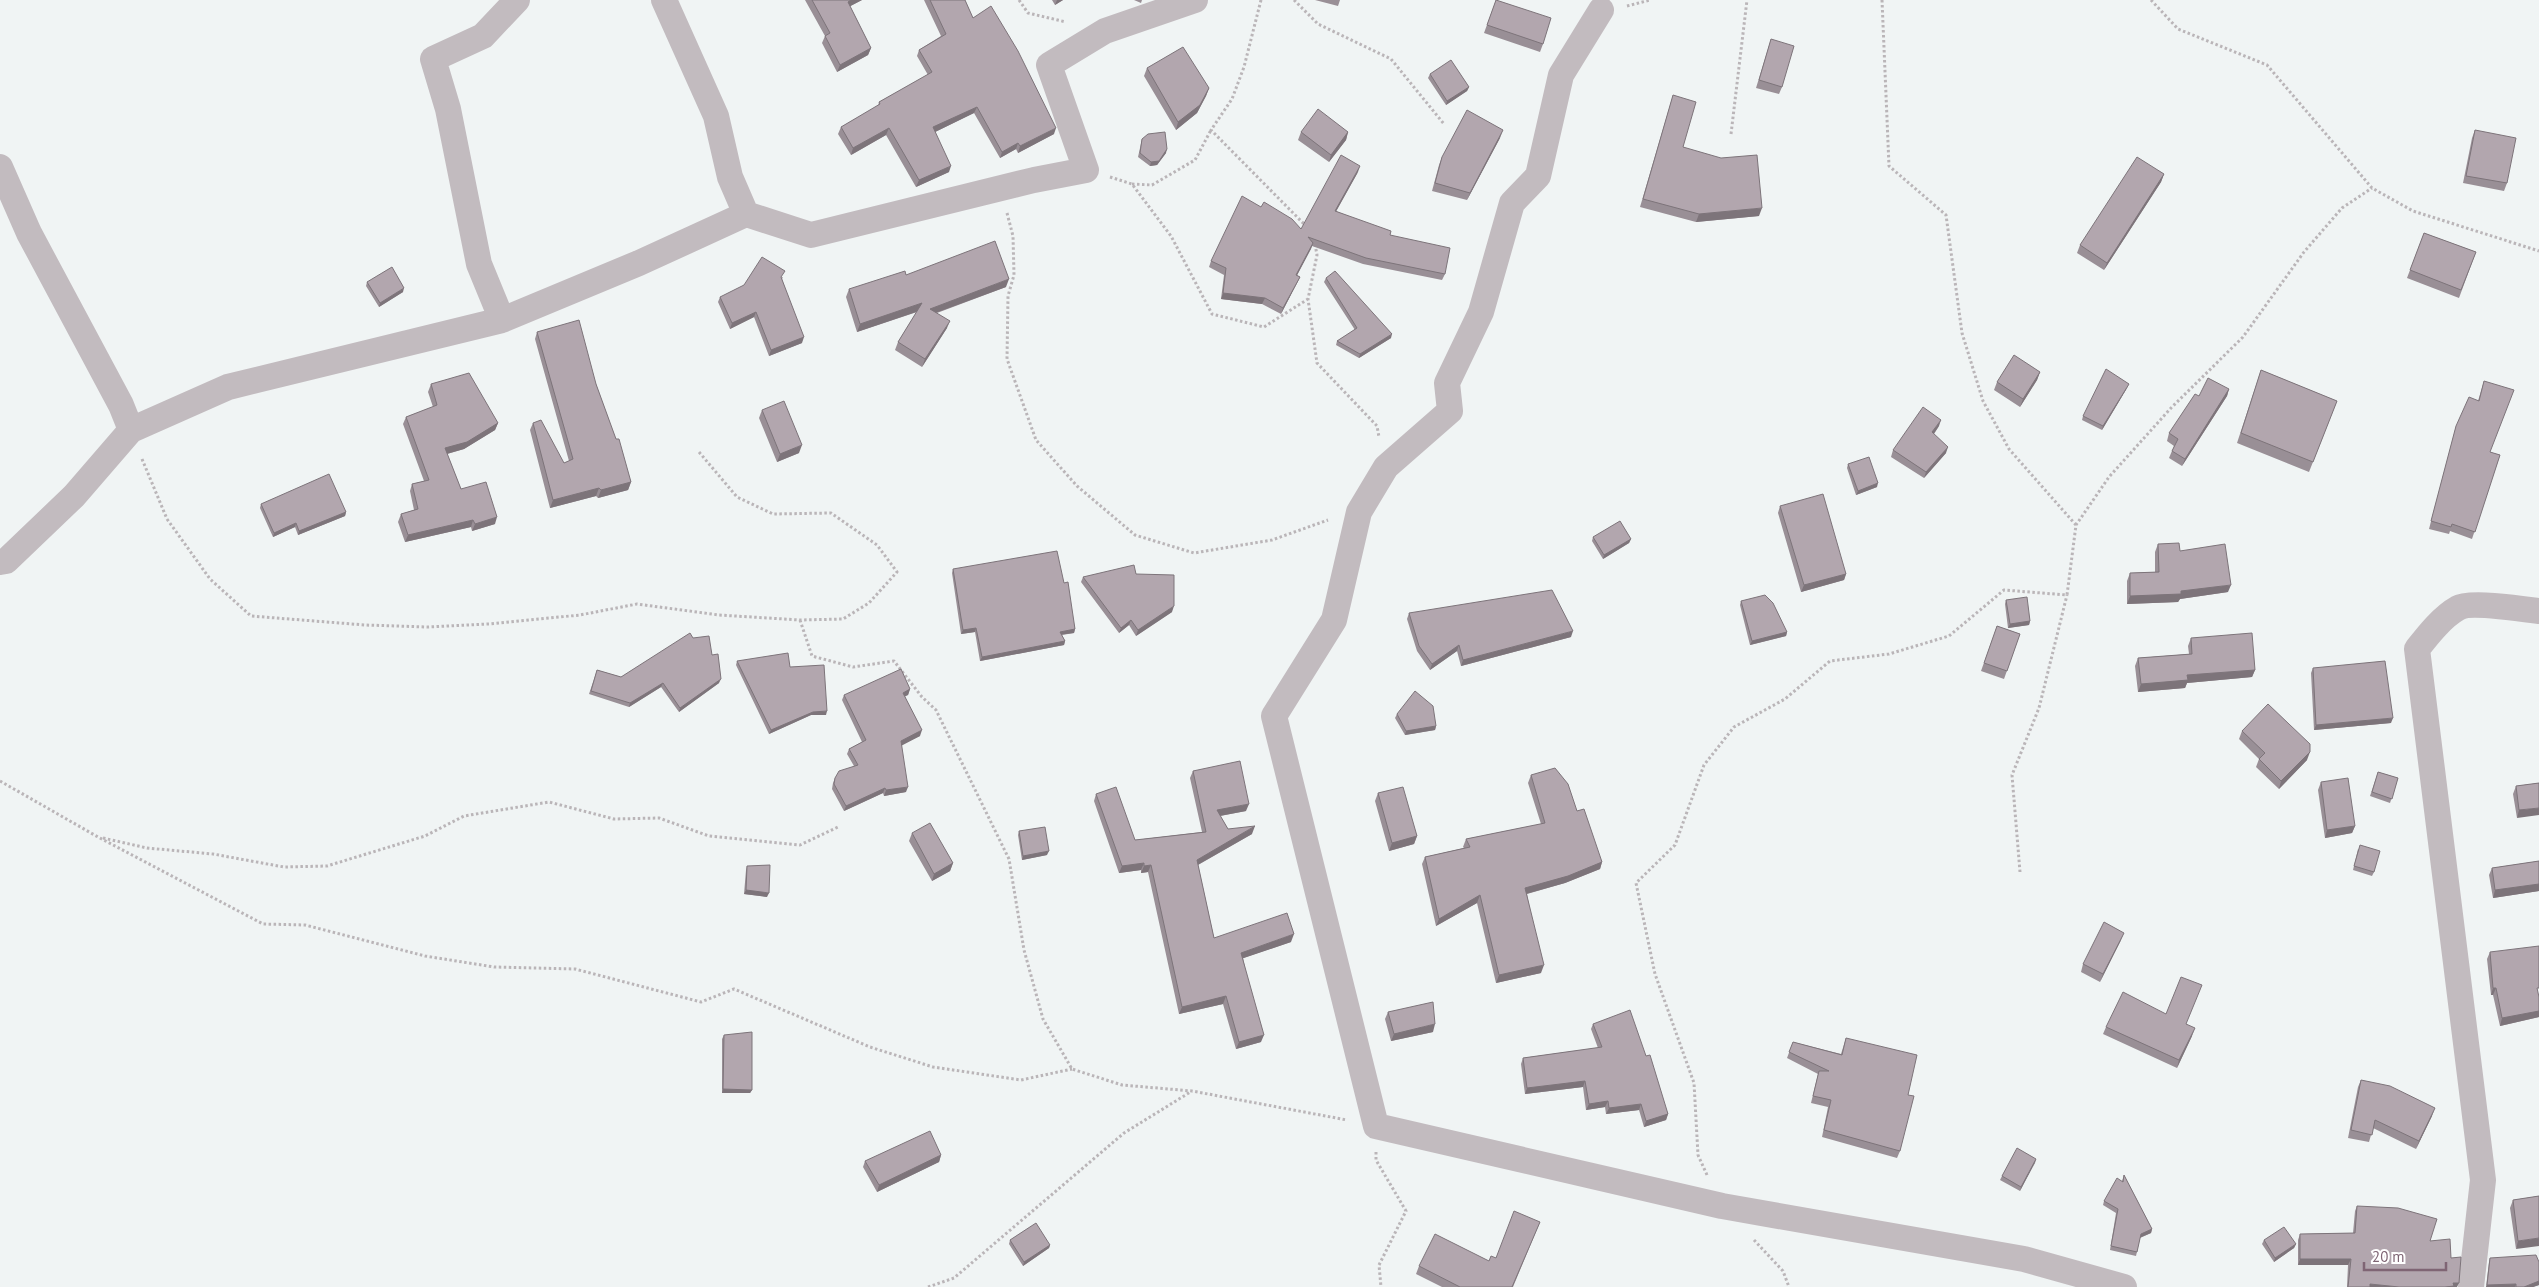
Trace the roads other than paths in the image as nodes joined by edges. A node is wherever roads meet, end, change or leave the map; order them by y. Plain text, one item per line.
1 (517, 0) edge
2 (664, 0) edge
3 (1195, 0) edge
4 (1601, 10) dead end
5 (0, 167) edge
6 (746, 214) junction
7 (502, 320) junction
8 (130, 430) junction
9 (0, 562) edge
10 (2539, 610) edge
11 (2124, 1287) edge
12 (2471, 1287) edge

1 - 7 street
2 - 6 street
3 - 6 street
4 - 11 street
5 - 8 street
6 - 7 street
7 - 8 street
8 - 9 street
10 - 12 street

